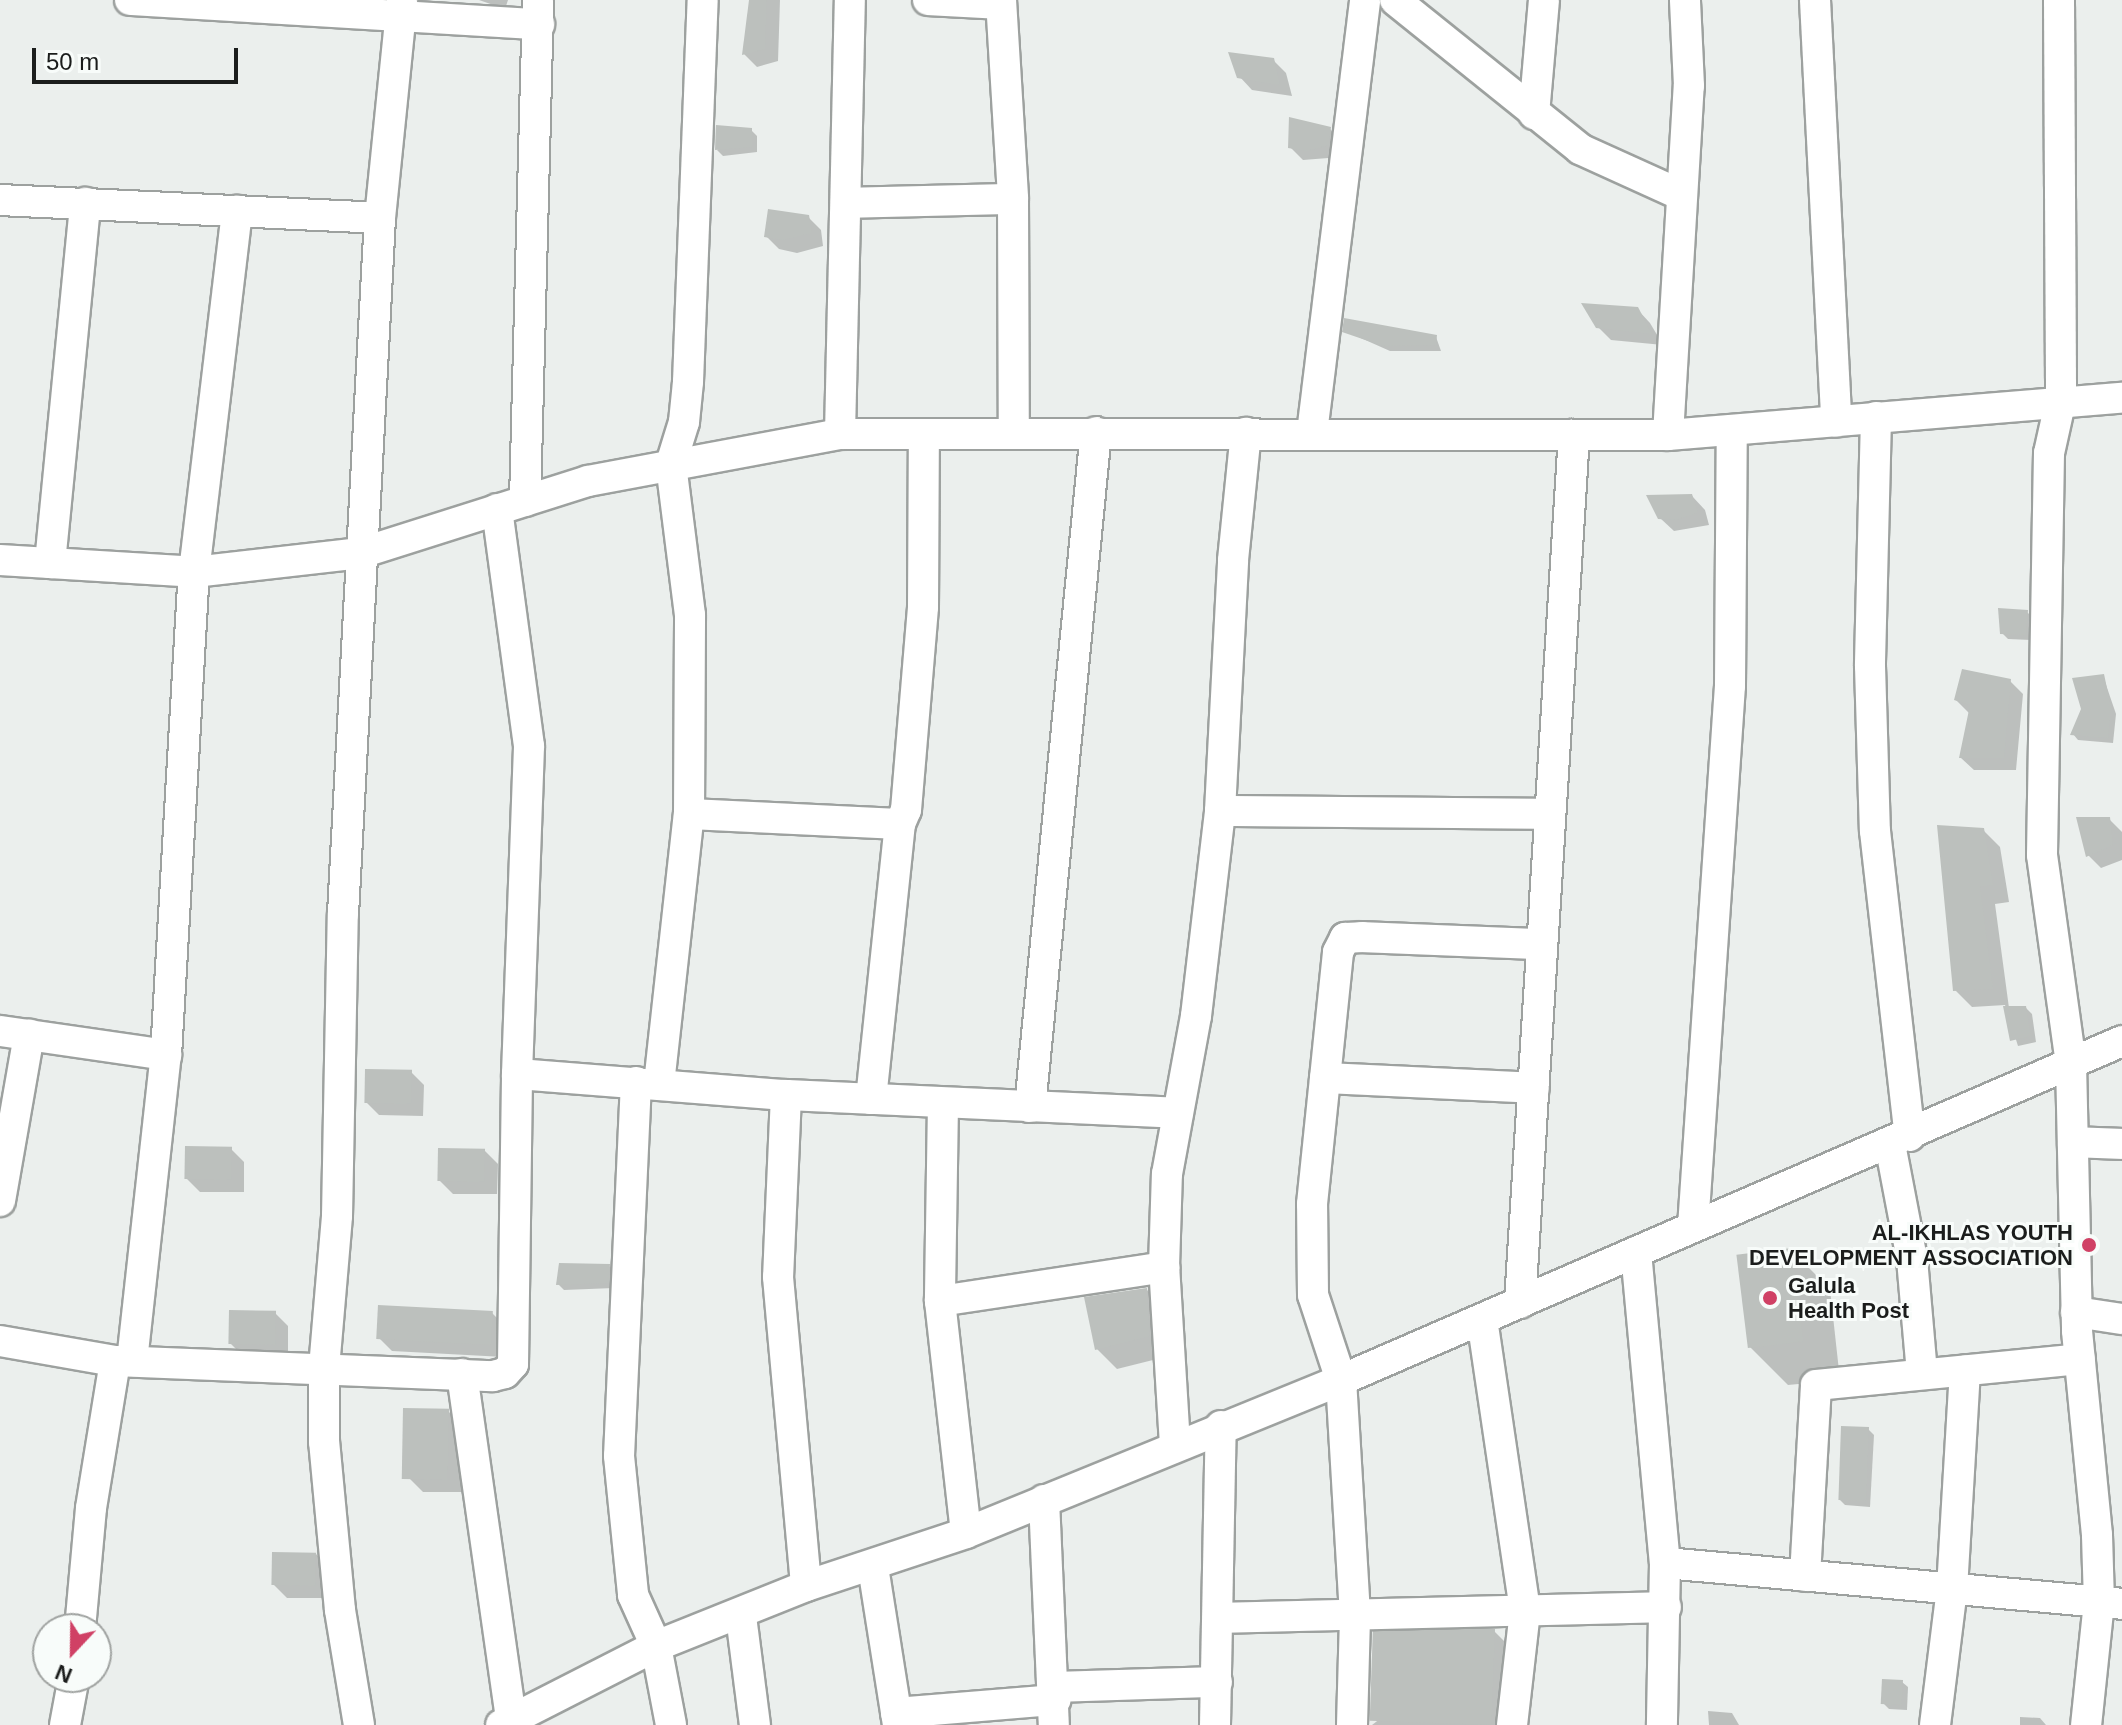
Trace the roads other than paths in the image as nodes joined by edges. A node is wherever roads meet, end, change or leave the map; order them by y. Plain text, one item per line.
1 (130, 0) edge
2 (703, 0) edge
3 (850, 0) edge
4 (928, 0) edge
5 (1365, 0) edge
6 (1395, 0) edge
7 (1544, 0) edge
8 (1685, 0) edge
9 (1815, 0) edge
10 (2059, 0) edge
11 (1001, 2) edge
12 (401, 9) edge
13 (538, 12) edge
14 (1534, 114) junction
15 (1679, 194) junction
16 (1013, 199) junction
17 (0, 200) edge
18 (85, 203) junction
19 (846, 203) junction
20 (237, 211) junction
21 (380, 218) junction
22 (2122, 398) edge
23 (2061, 399) junction
24 (1876, 417) junction
25 (1836, 421) junction
26 (1732, 430) junction
27 (1014, 431) junction
28 (1096, 432) junction
29 (1246, 433) junction
30 (1312, 433) junction
31 (840, 434) junction
32 (924, 434) junction
33 (1574, 435) junction
34 (1668, 435) junction
35 (671, 464) junction
36 (511, 505) junction
37 (361, 553) junction
38 (0, 560) edge
39 (50, 563) junction
40 (194, 572) junction
41 (1220, 811) junction
42 (689, 814) junction
43 (1549, 814) junction
44 (900, 824) junction
45 (1540, 944) junction
46 (14, 1033) edge
47 (2122, 1041) edge
48 (166, 1055) junction
49 (2071, 1063) junction
50 (517, 1074) junction
51 (1325, 1078) junction
52 (647, 1083) junction
53 (1534, 1088) junction
54 (786, 1095) junction
55 (871, 1099) junction
56 (943, 1103) junction
57 (1030, 1107) junction
58 (1178, 1113) junction
59 (1900, 1140) junction
60 (2073, 1142) junction
61 (2122, 1144) edge
62 (0, 1201) edge
63 (1693, 1227) junction
64 (1636, 1252) junction
65 (1164, 1267) junction
66 (940, 1301) junction
67 (1520, 1303) junction
68 (2076, 1312) junction
69 (1482, 1319) junction
70 (2122, 1319) edge
71 (0, 1341) edge
72 (2080, 1359) junction
73 (124, 1361) junction
74 (324, 1368) junction
75 (1965, 1370) junction
76 (1922, 1373) junction
77 (462, 1374) junction
78 (1341, 1380) junction
79 (1221, 1426) junction
80 (1175, 1445) junction
81 (1044, 1500) junction
82 (966, 1533) junction
83 (1665, 1563) junction
84 (873, 1567) junction
85 (1805, 1576) junction
86 (806, 1586) junction
87 (1952, 1589) junction
88 (2110, 1603) edge
89 (1666, 1607) junction
90 (1525, 1611) junction
91 (81, 1613) edge
92 (1355, 1615) junction
93 (741, 1616) junction
94 (1220, 1618) junction
95 (656, 1646) junction
96 (1217, 1682) junction
97 (71, 1693) edge
98 (1054, 1704) edge
99 (897, 1719) edge
100 (506, 1723) edge
101 (65, 1725) edge
102 (359, 1725) edge
103 (671, 1725) edge
104 (755, 1725) edge
105 (1215, 1725) edge
106 (1352, 1725) edge
107 (1512, 1725) edge
108 (1662, 1725) edge
109 (1935, 1725) edge
110 (2086, 1725) edge

1 - 12 street
2 - 35 street
3 - 19 street
4 - 11 street
5 - 30 street
6 - 14 street
7 - 14 street
8 - 15 street
9 - 25 street
10 - 23 street
11 - 16 street
12 - 13 street
12 - 21 street
13 - 36 street
14 - 15 street
15 - 34 street
16 - 19 street
16 - 27 street
17 - 18 street
18 - 20 street
18 - 39 street
19 - 31 street
20 - 21 street
20 - 40 street
21 - 37 street
22 - 23 street
23 - 24 street
23 - 49 street
24 - 25 street
24 - 59 street
25 - 26 street
26 - 34 street
26 - 63 street
27 - 28 street
27 - 32 street
28 - 29 street
28 - 57 street
29 - 30 street
29 - 41 street
30 - 33 street
31 - 32 street
31 - 35 street
32 - 44 street
33 - 34 street
33 - 43 street
35 - 36 street
35 - 42 street
36 - 37 street
36 - 50 street
37 - 40 street
37 - 74 street
38 - 39 street
39 - 40 street
40 - 48 street
41 - 43 street
41 - 58 street
42 - 44 street
42 - 52 street
43 - 45 street
44 - 55 street
45 - 51 street
45 - 53 street
46 - 48 street
46 - 62 street
47 - 49 street
48 - 73 street
49 - 59 street
49 - 60 street
50 - 52 street
50 - 77 street
51 - 53 street
51 - 78 street
52 - 54 street
52 - 95 street
53 - 67 street
54 - 55 street
54 - 86 street
55 - 56 street
56 - 57 street
56 - 66 street
57 - 58 street
58 - 65 street
59 - 63 street
59 - 76 street
60 - 61 street
60 - 68 street
63 - 64 street
64 - 67 street
64 - 83 street
65 - 66 street
65 - 80 street
66 - 82 street
67 - 69 street
68 - 70 street
68 - 72 street
69 - 78 street
69 - 90 street
71 - 73 street
72 - 75 street
72 - 88 street
73 - 74 street
73 - 91 street
74 - 77 street
74 - 102 street
75 - 76 street
75 - 87 street
76 - 85 street
77 - 100 street
78 - 79 street
78 - 92 street
79 - 80 street
79 - 94 street
80 - 81 street
81 - 82 street
81 - 98 street
82 - 84 street
83 - 85 street
83 - 89 street
84 - 86 street
84 - 99 street
85 - 87 street
86 - 93 street
87 - 88 street
87 - 109 street
88 - 110 street
89 - 90 street
89 - 108 street
90 - 92 street
90 - 107 street
92 - 94 street
92 - 106 street
93 - 95 street
93 - 104 street
94 - 96 street
95 - 100 street
95 - 103 street
96 - 98 street
96 - 105 street
97 - 101 street
98 - 99 street

